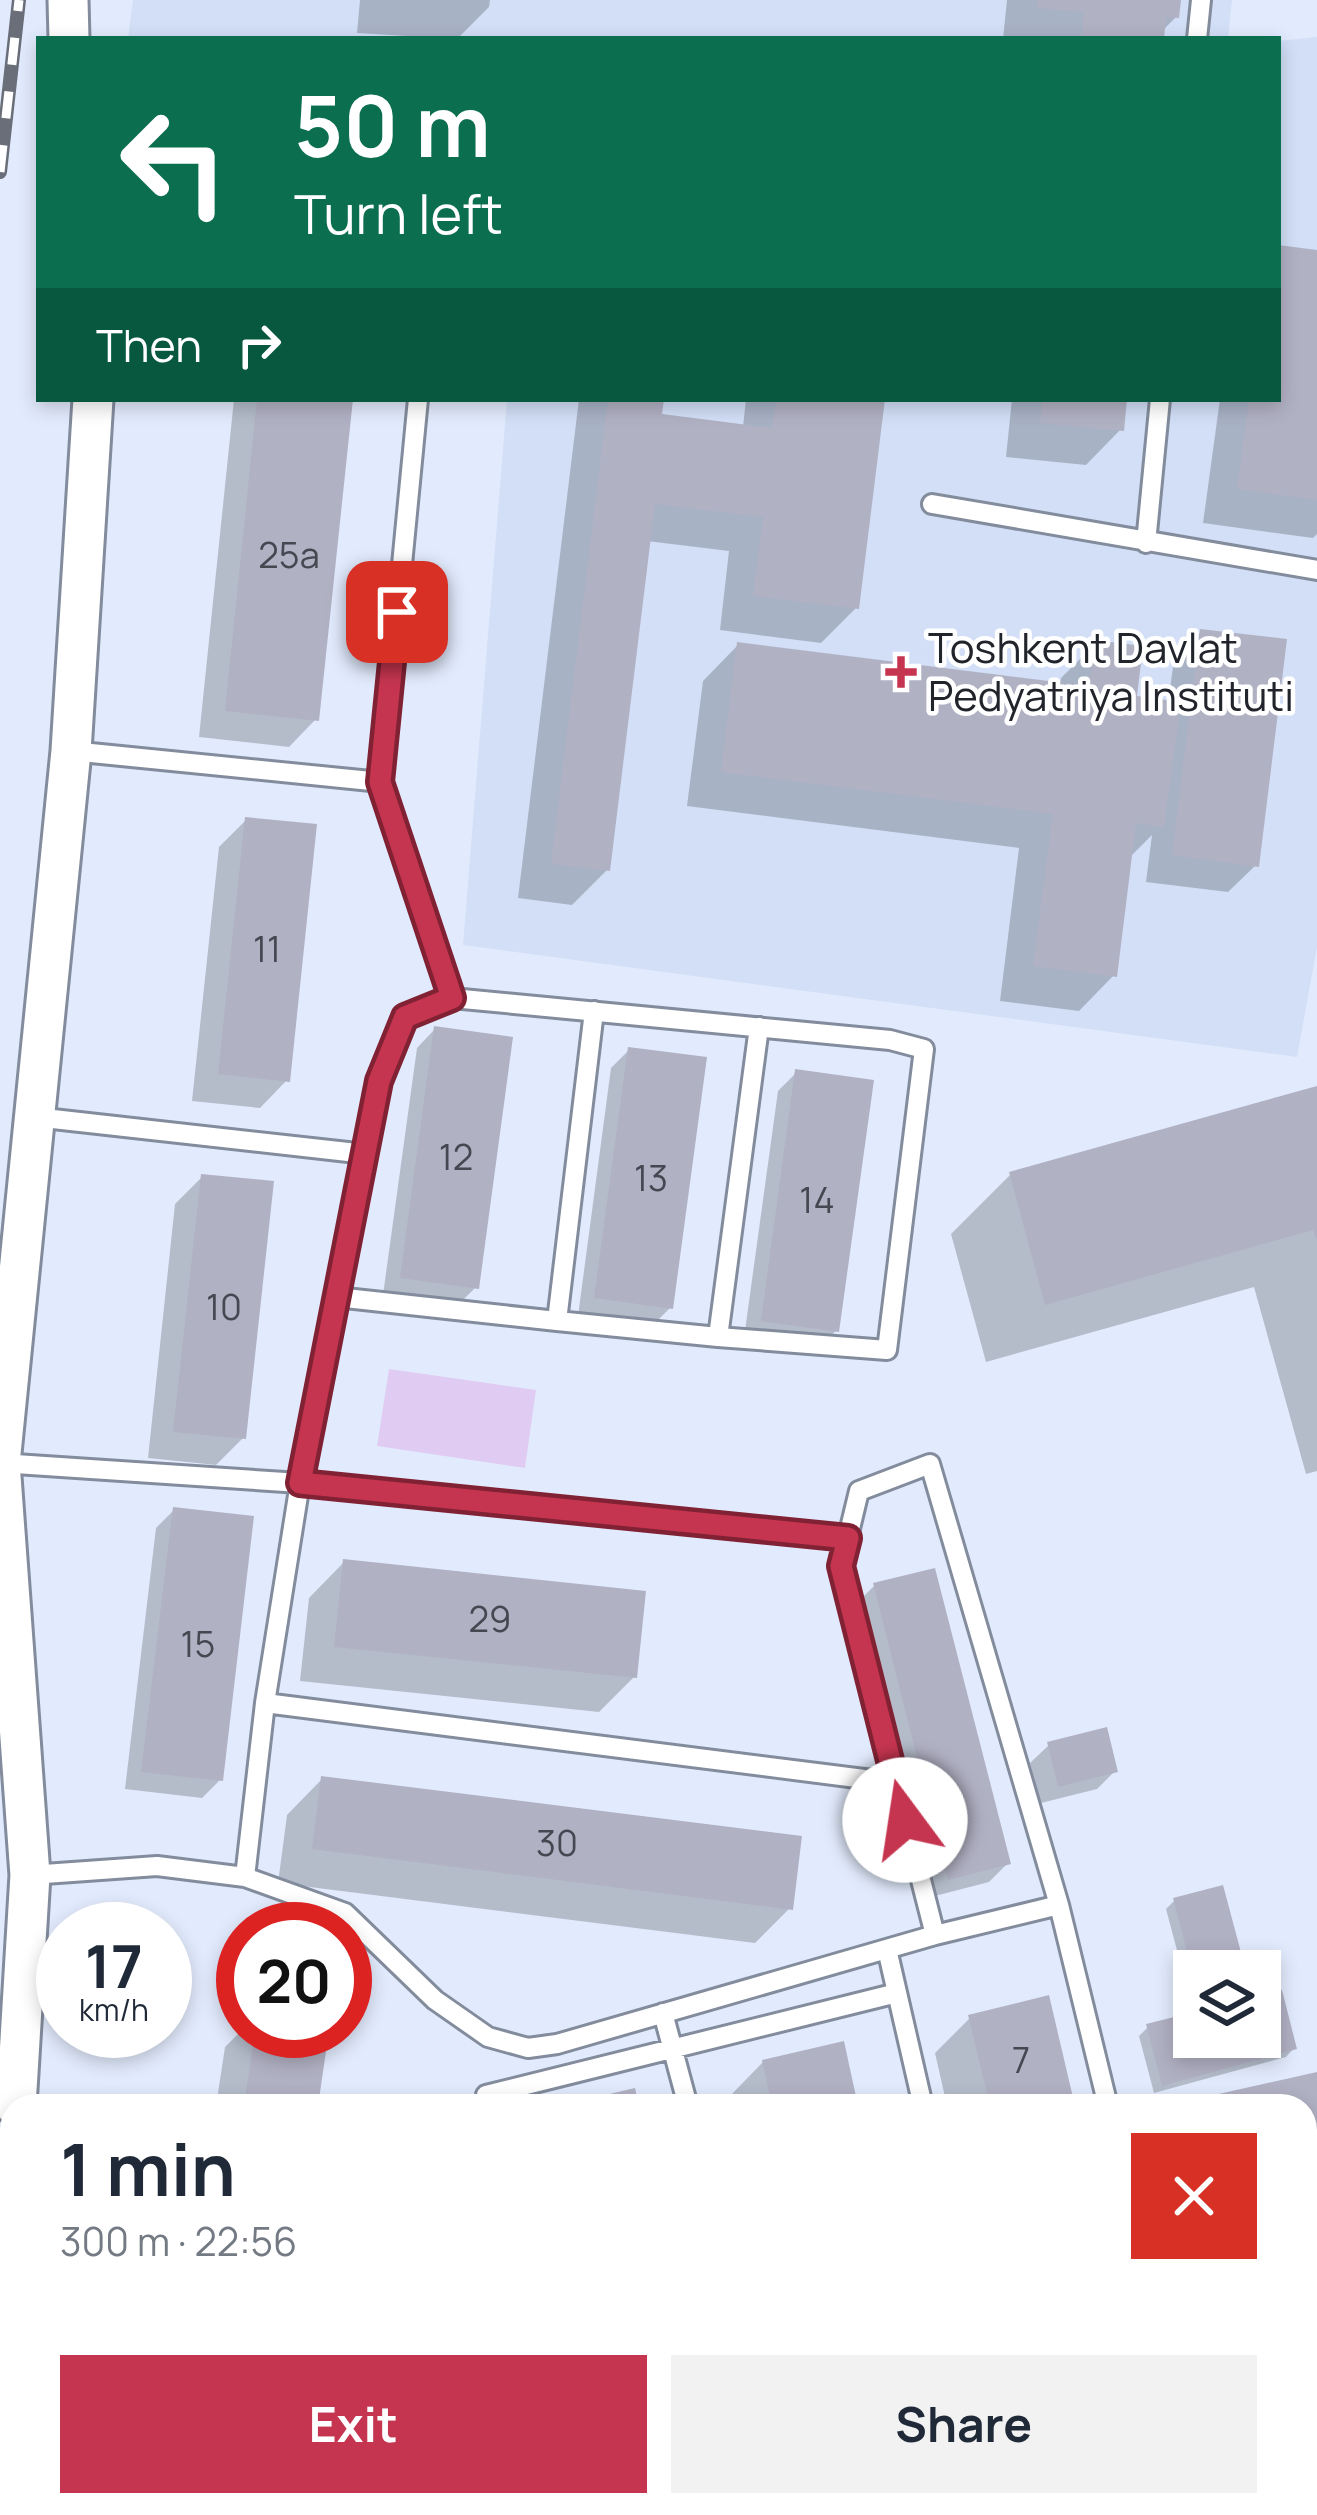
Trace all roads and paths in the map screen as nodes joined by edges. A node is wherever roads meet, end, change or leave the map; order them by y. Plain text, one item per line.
1 (68, 0) edge
2 (1201, 0) edge
3 (69, 36) edge
4 (1197, 36) edge
5 (93, 402) edge
6 (418, 402) edge
7 (1160, 402) edge
8 (932, 504) dead end
9 (1146, 543) junction
10 (1317, 570) edge
11 (70, 751) junction
12 (380, 782) junction
13 (452, 998) junction
14 (594, 1011) junction
15 (759, 1028) junction
16 (35, 1117) junction
17 (367, 1154) junction
18 (336, 1297) junction
19 (557, 1321) junction
20 (718, 1337) junction
21 (0, 1463) edge
22 (300, 1483) junction
23 (848, 1538) junction
24 (265, 1703) junction
25 (896, 1783) junction
26 (30, 1875) junction
27 (245, 1877) junction
28 (1059, 1905) junction
29 (935, 1935) junction
30 (887, 1948) junction
31 (897, 1993) junction
32 (663, 2013) junction
33 (673, 2049) junction
34 (17, 2094) edge
35 (490, 2094) edge
36 (685, 2094) edge
37 (920, 2094) edge
38 (1105, 2094) edge

1 - 3 street
2 - 4 lane
5 - 11 street
6 - 12 lane
7 - 9 lane
8 - 9 lane
9 - 10 lane
11 - 12 lane
11 - 16 street
12 - 13 lane
13 - 14 lane
13 - 17 lane
14 - 15 lane
14 - 19 lane
15 - 20 lane
15 - 20 lane
16 - 17 lane
16 - 21 street
17 - 18 lane
18 - 19 lane
18 - 22 lane
19 - 20 lane
21 - 22 lane
21 - 26 street
22 - 23 lane
22 - 24 lane
23 - 25 lane
23 - 28 lane
24 - 25 lane
24 - 27 lane
25 - 29 lane
26 - 27 lane
26 - 34 street
27 - 32 lane
28 - 29 lane
28 - 38 lane
29 - 30 lane
30 - 31 lane
30 - 32 lane
31 - 33 lane
31 - 37 lane
32 - 33 lane
33 - 35 lane
33 - 36 lane

